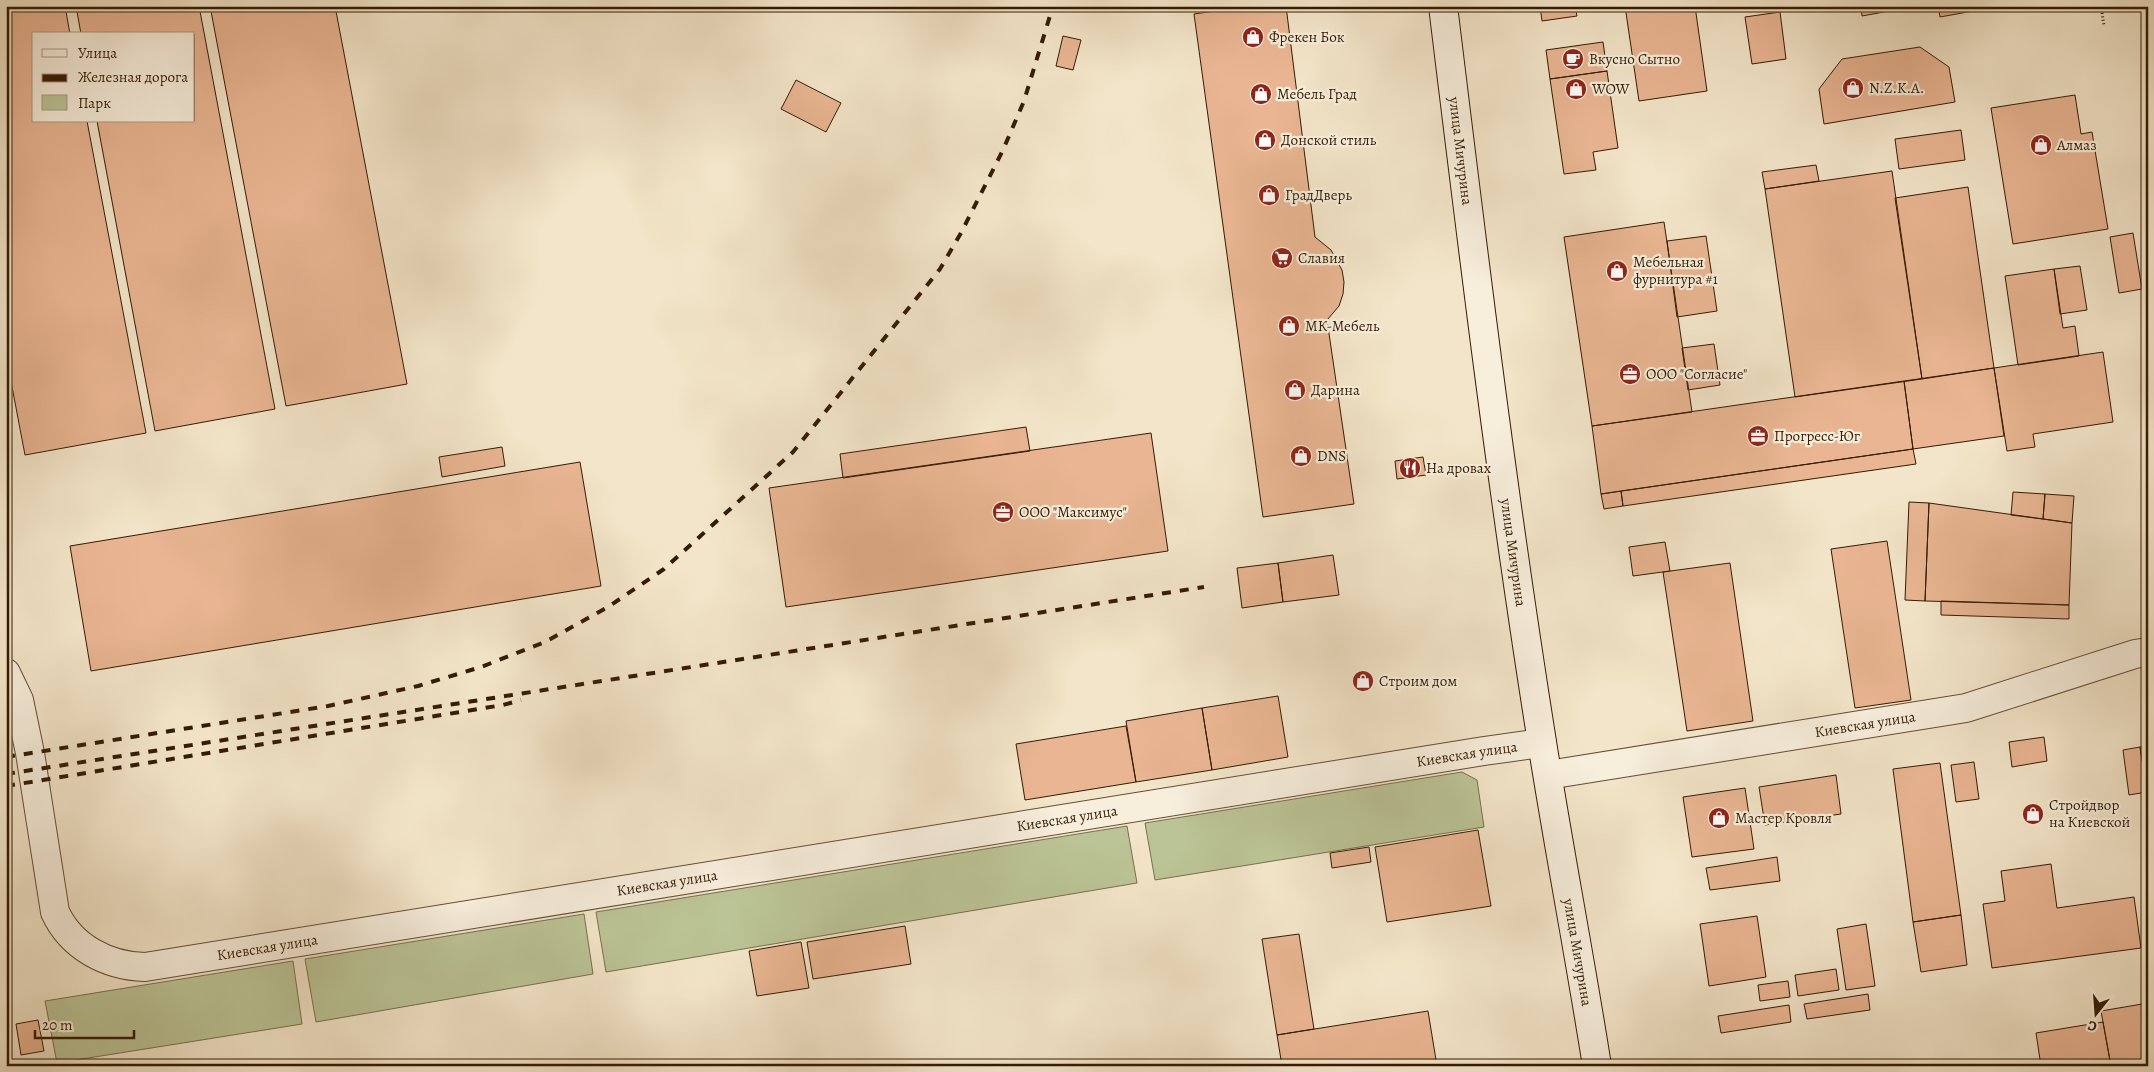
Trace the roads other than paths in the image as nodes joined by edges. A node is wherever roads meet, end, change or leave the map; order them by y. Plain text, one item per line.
1 (1443, 6) edge
2 (2148, 652) edge
3 (6, 673) edge
4 (1542, 743) junction
5 (1548, 775) junction
6 (1597, 1066) edge

1 - 4 street, улица Мичурина
2 - 5 street, Киевская улица
3 - 4 street, Киевская улица
4 - 5 street, улица Мичурина
5 - 6 street, улица Мичурина

